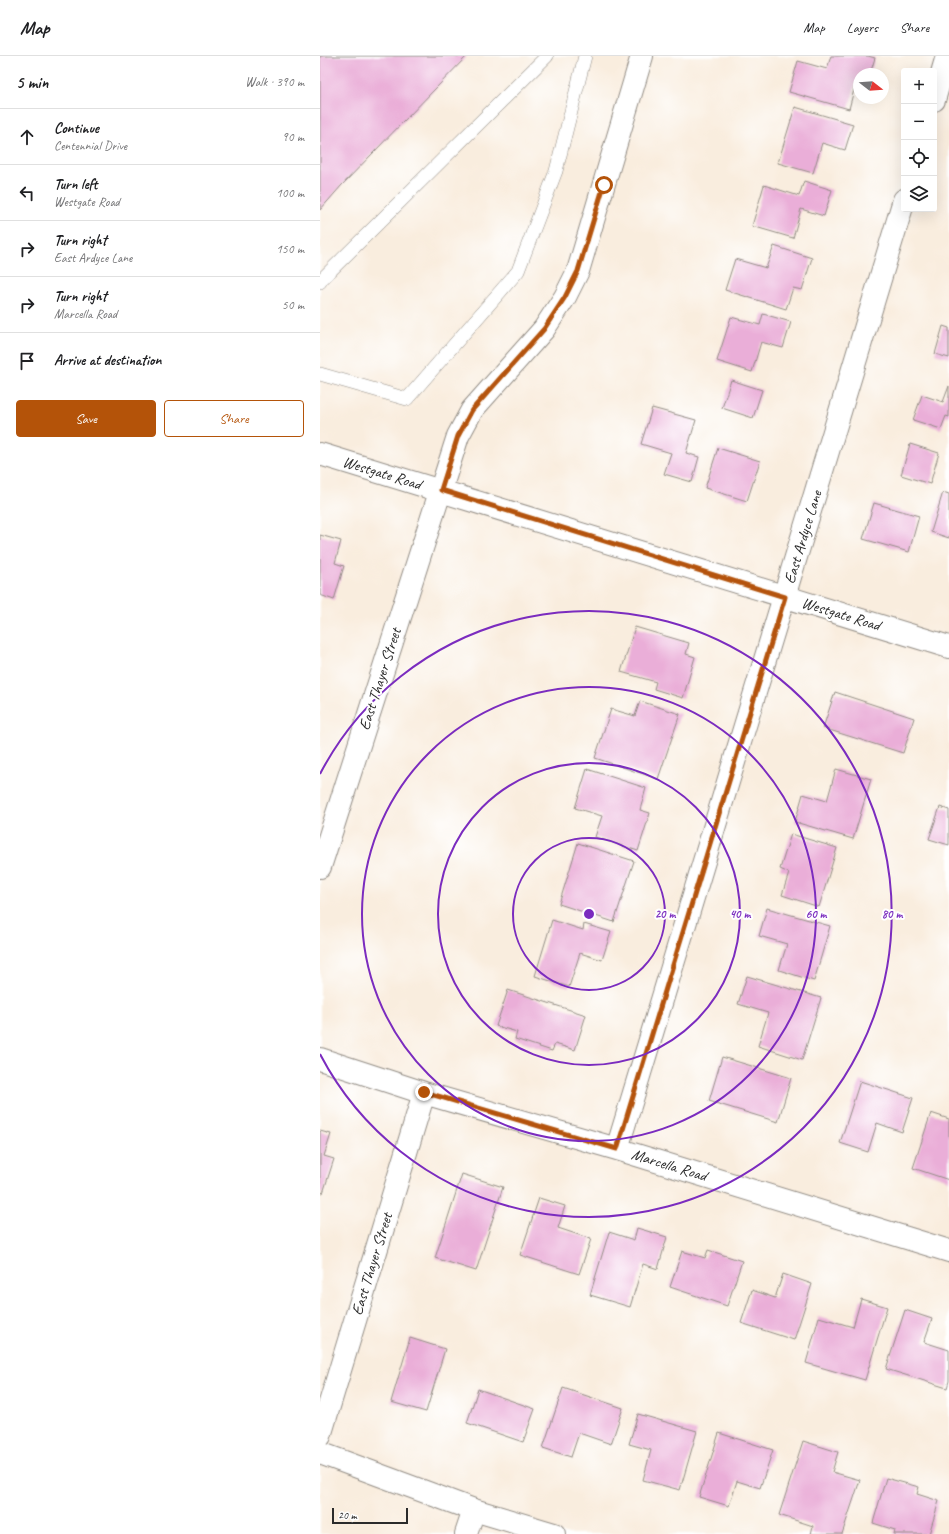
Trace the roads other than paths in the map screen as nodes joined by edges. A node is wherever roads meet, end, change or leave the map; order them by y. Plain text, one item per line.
1 (547, 56) edge
2 (585, 56) edge
3 (642, 56) edge
4 (947, 56) edge
5 (937, 90) edge
6 (901, 210) edge
7 (320, 280) edge
8 (320, 374) edge
9 (320, 454) edge
10 (441, 490) junction
11 (785, 597) junction
12 (949, 647) edge
13 (320, 867) edge
14 (320, 1059) edge
15 (424, 1092) junction
16 (617, 1149) junction
17 (949, 1251) edge
18 (320, 1436) edge
19 (320, 1453) edge
20 (474, 1510) junction
21 (466, 1534) edge
22 (554, 1534) edge

1 - 7 lane
2 - 8 lane
3 - 10 street, East Thayer Street
4 - 5 street
6 - 11 street, East Ardyce Lane
9 - 10 street, Westgate Road
10 - 11 street, Westgate Road
10 - 13 street, East Thayer Street
11 - 12 street, Westgate Road
11 - 16 street, East Ardyce Lane
14 - 15 street, Marcella Road
15 - 16 street, Marcella Road
15 - 18 street, East Thayer Street
16 - 17 street, Marcella Road
19 - 20 street
20 - 21 street
20 - 22 street

